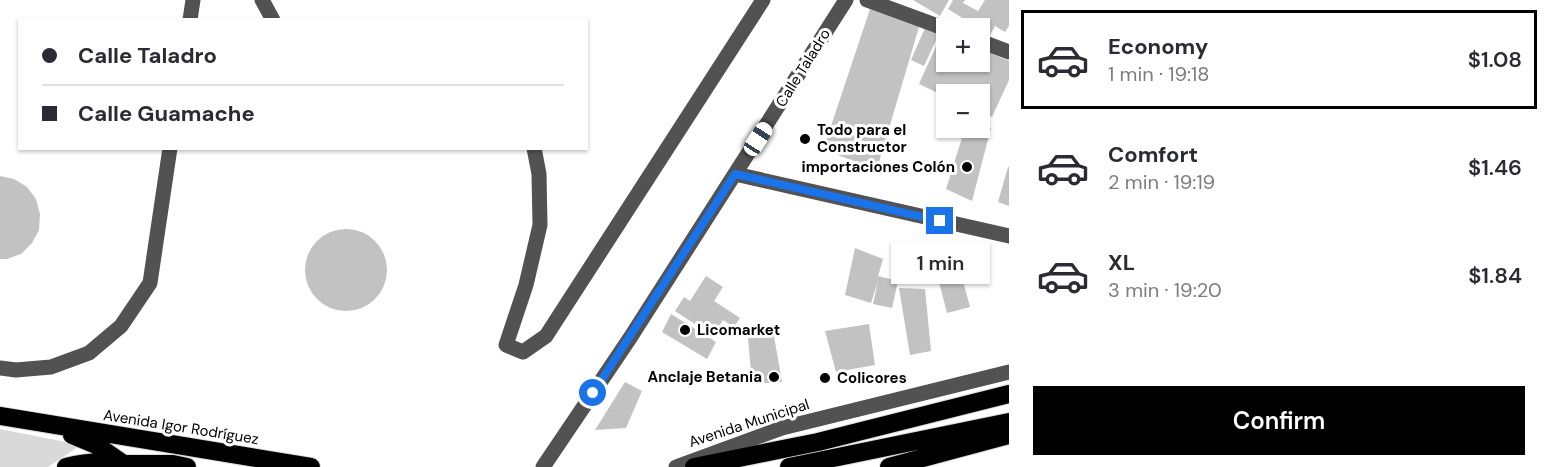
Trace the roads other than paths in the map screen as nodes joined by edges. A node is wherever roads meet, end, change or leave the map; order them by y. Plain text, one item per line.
1 (193, 0) edge
2 (261, 0) edge
3 (764, 0) edge
4 (846, 0) edge
5 (867, 0) edge
6 (190, 18) edge
7 (272, 18) edge
8 (936, 25) edge
9 (990, 45) edge
10 (1009, 52) edge
11 (170, 150) edge
12 (534, 150) edge
13 (735, 174) junction
14 (1009, 236) edge
15 (0, 368) edge
16 (1009, 372) edge
17 (1009, 394) edge
18 (0, 416) edge
19 (1009, 422) edge
20 (45, 424) junction
21 (1009, 435) edge
22 (129, 465) edge
23 (66, 467) edge
24 (187, 467) edge
25 (311, 467) edge
26 (543, 467) edge
27 (676, 467) edge
28 (694, 467) edge
29 (789, 467) edge
30 (889, 467) edge

1 - 6 street
2 - 7 street
3 - 12 street
4 - 13 street, Calle Taladro
5 - 8 street
9 - 10 street
11 - 15 street
13 - 14 street
13 - 26 street, Calle Taladro
16 - 27 street, Avenida Municipal
17 - 28 highway, Avenida Municipal
18 - 20 highway, Avenida Igor Rodríguez
19 - 29 highway
20 - 22 highway, Avenida Igor Rodríguez
20 - 25 highway, Avenida Igor Rodríguez
21 - 30 highway
22 - 23 highway
22 - 24 highway

